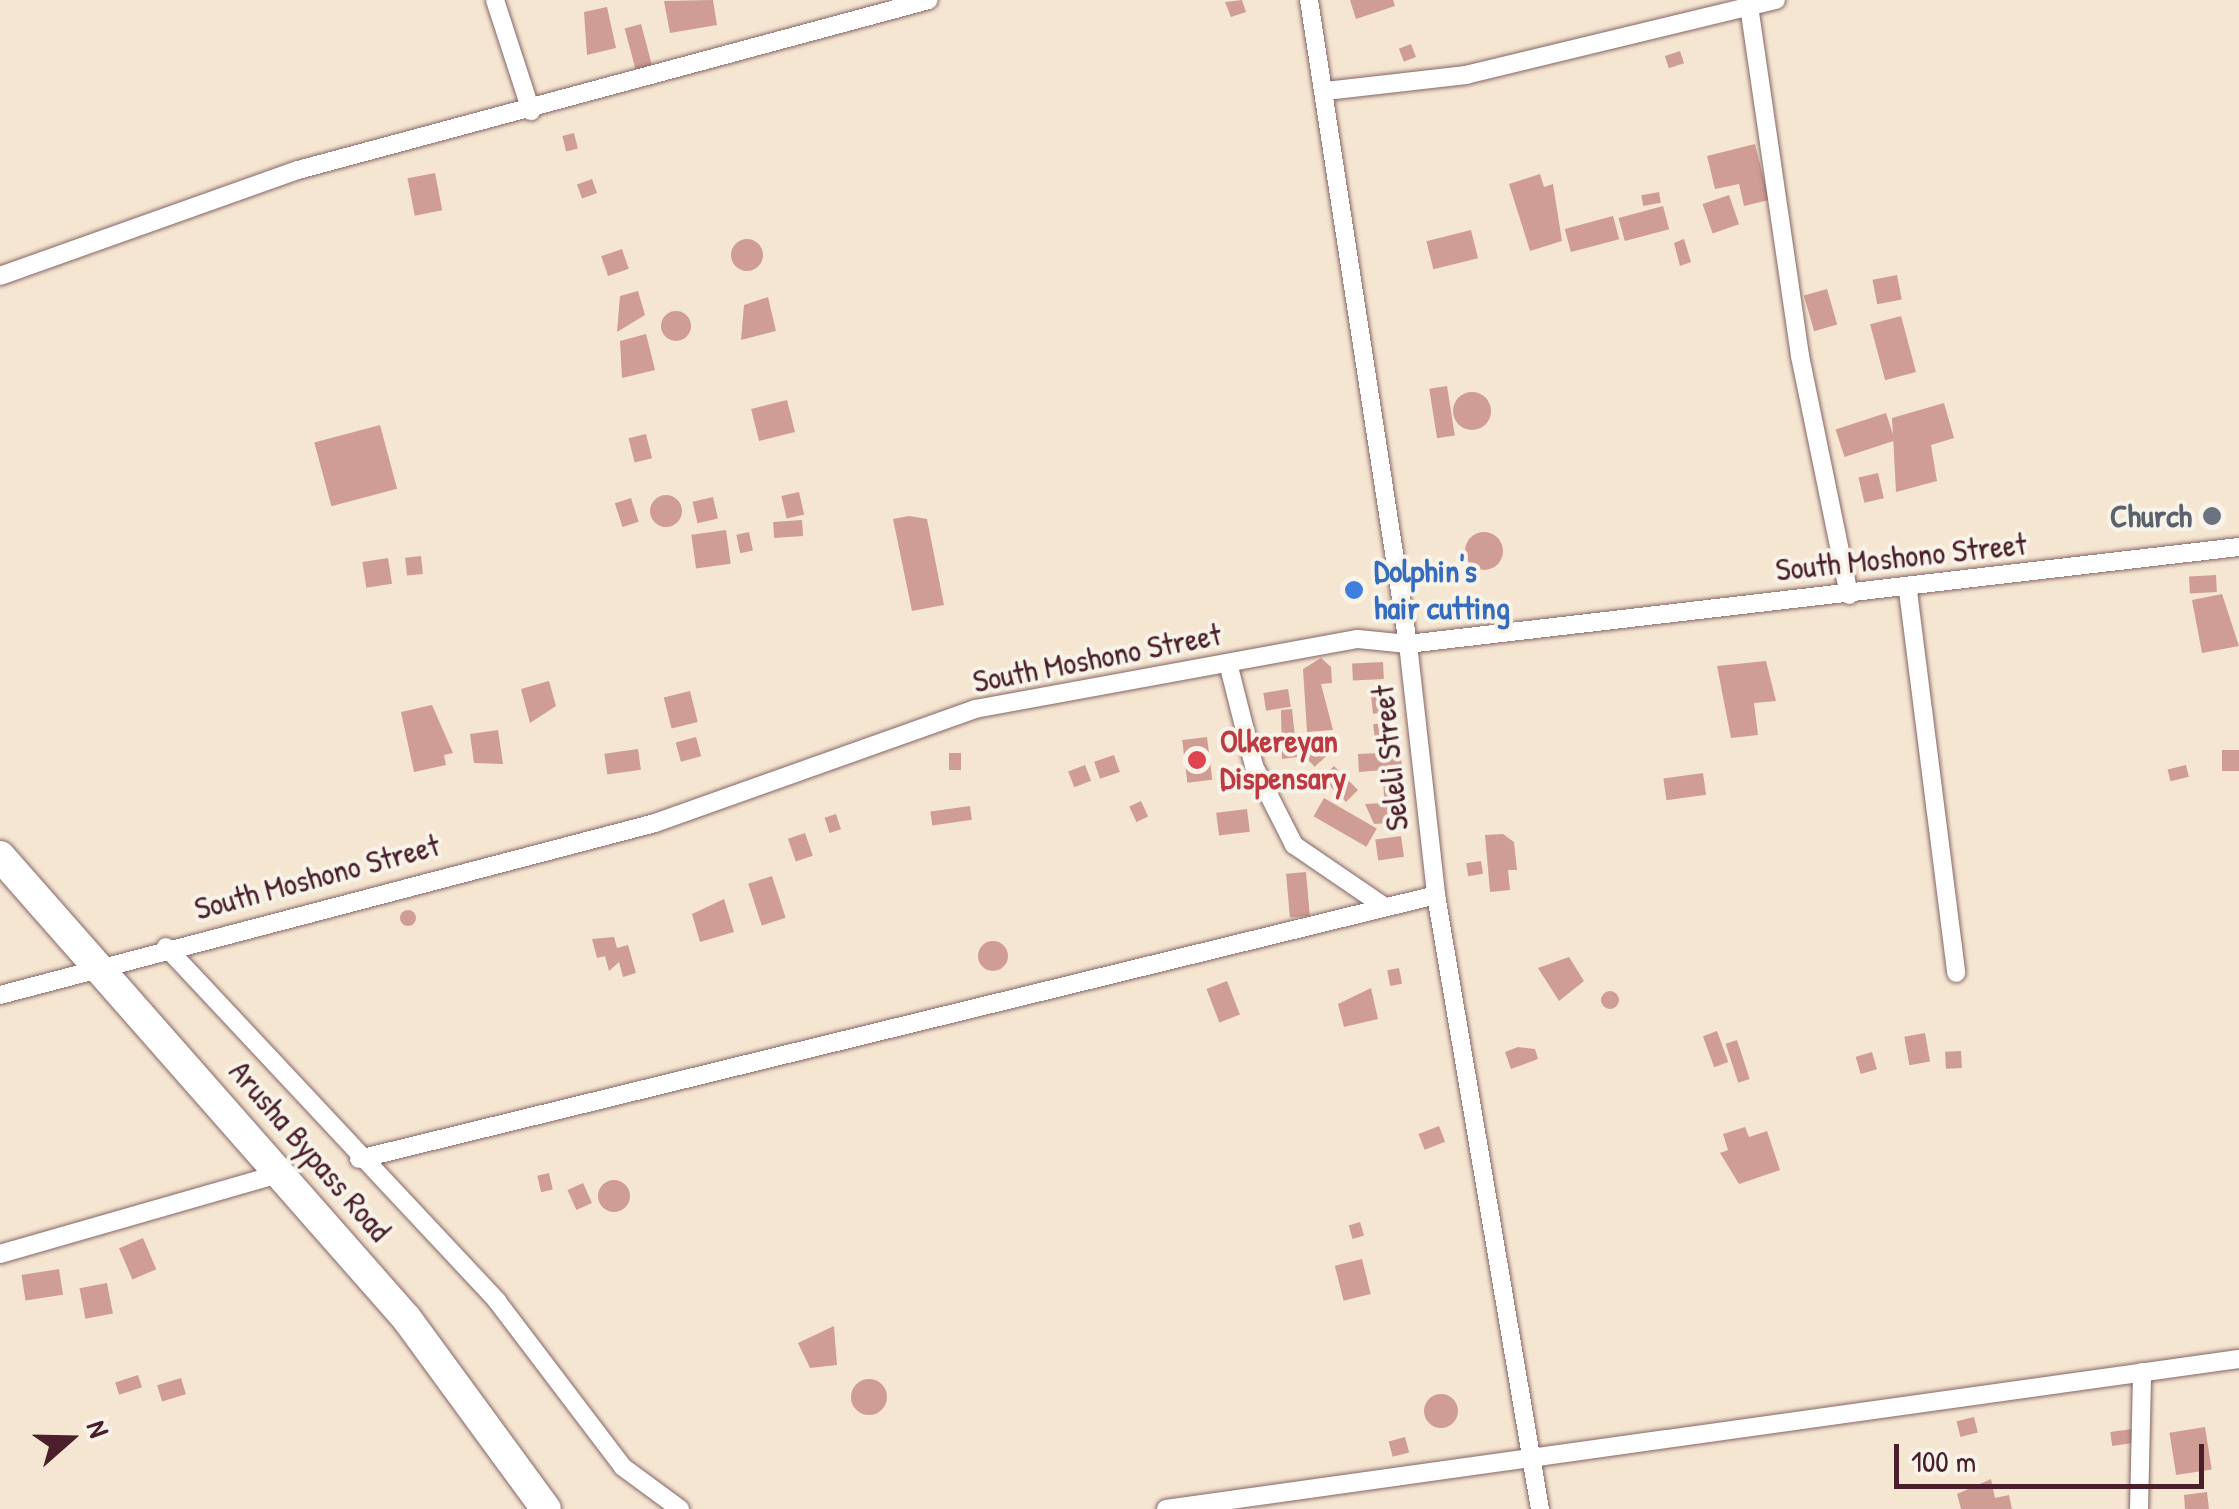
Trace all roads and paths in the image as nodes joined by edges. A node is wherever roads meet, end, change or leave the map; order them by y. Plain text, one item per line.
1 (494, 0) edge
2 (929, 0) edge
3 (1309, 0) edge
4 (1776, 0) edge
5 (1749, 6) junction
6 (1326, 90) junction
7 (531, 110) junction
8 (0, 276) edge
9 (2239, 547) edge
10 (1908, 591) junction
11 (1849, 595) junction
12 (1408, 644) junction
13 (1228, 664) junction
14 (0, 856) edge
15 (1436, 895) junction
16 (1382, 905) junction
17 (166, 947) junction
18 (102, 964) junction
19 (1956, 973) dead end
20 (0, 995) edge
21 (359, 1159) junction
22 (284, 1173) junction
23 (0, 1254) edge
24 (2239, 1359) edge
25 (2142, 1372) junction
26 (1533, 1458) junction
27 (546, 1509) edge
28 (680, 1509) edge
29 (1166, 1509) edge
30 (1540, 1509) edge
31 (2139, 1509) edge

1 - 7 street
2 - 7 street
3 - 6 street, Seleli Street
4 - 5 street
5 - 6 street
5 - 11 street
6 - 12 street, Seleli Street
7 - 8 street
9 - 10 street, South Moshono Street
10 - 11 street, South Moshono Street
10 - 19 street
11 - 12 street, South Moshono Street
12 - 13 street, South Moshono Street
12 - 15 street, Seleli Street
13 - 16 street
13 - 17 street, South Moshono Street
14 - 18 main road, Arusha Bypass Road
15 - 16 street
15 - 26 street, Seleli Street
16 - 21 street
17 - 18 street, South Moshono Street
17 - 21 street
18 - 20 street, South Moshono Street
18 - 22 main road, Arusha Bypass Road
21 - 28 street
22 - 23 street
22 - 27 main road, Arusha Bypass Road
24 - 25 street
25 - 26 street
25 - 31 street
26 - 29 street
26 - 30 street, Seleli Street

